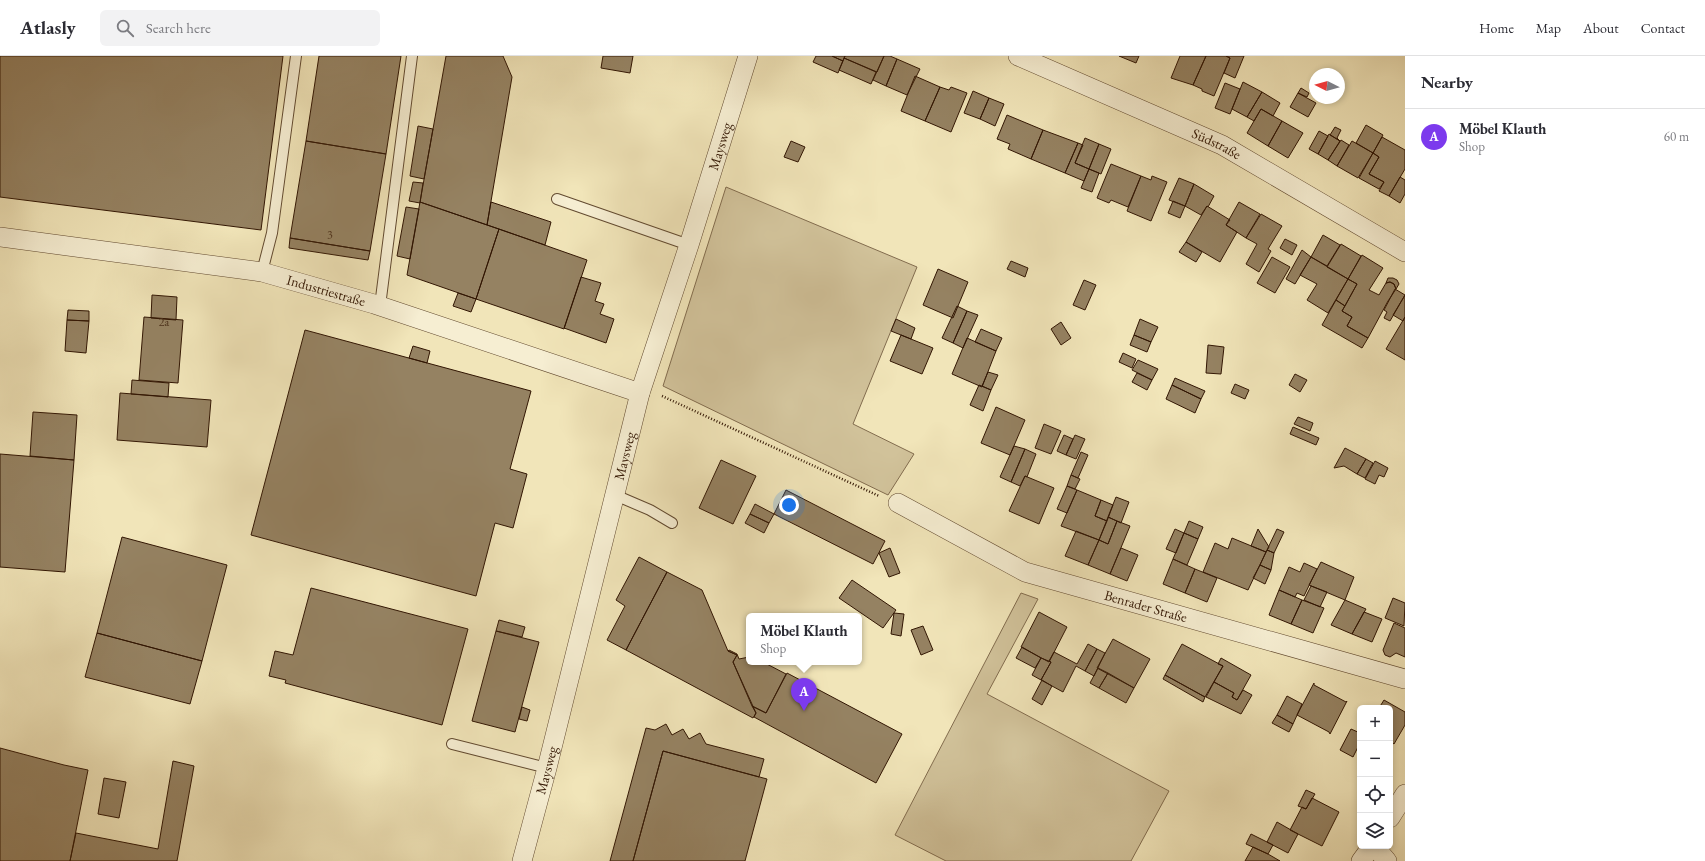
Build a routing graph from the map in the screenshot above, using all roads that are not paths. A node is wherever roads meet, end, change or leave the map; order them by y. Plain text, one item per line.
1 (296, 56) edge
2 (412, 56) edge
3 (748, 56) edge
4 (1018, 56) edge
5 (557, 199) dead end
6 (0, 237) edge
7 (689, 244) junction
8 (1405, 252) edge
9 (262, 272) junction
10 (380, 306) junction
11 (640, 393) junction
12 (615, 495) junction
13 (898, 503) road end
14 (672, 523) dead end
15 (1405, 679) edge
16 (452, 744) dead end
17 (547, 768) junction
18 (1405, 794) edge
19 (1393, 813) edge
20 (1371, 849) edge
21 (1376, 849) edge
22 (522, 861) edge
23 (1361, 861) edge
24 (1387, 861) edge

1 - 9 lane
2 - 10 lane
3 - 7 street, Maysweg
4 - 8 street, Südstraße
5 - 7 lane
6 - 9 street, Industriestraße
7 - 11 street, Maysweg
9 - 10 street, Industriestraße
10 - 11 street, Industriestraße
11 - 12 street, Maysweg
12 - 14 lane
12 - 17 street, Maysweg
13 - 15 street, Benrader Straße
16 - 17 lane
17 - 22 street, Maysweg
18 - 19 street
20 - 23 street
21 - 24 street

